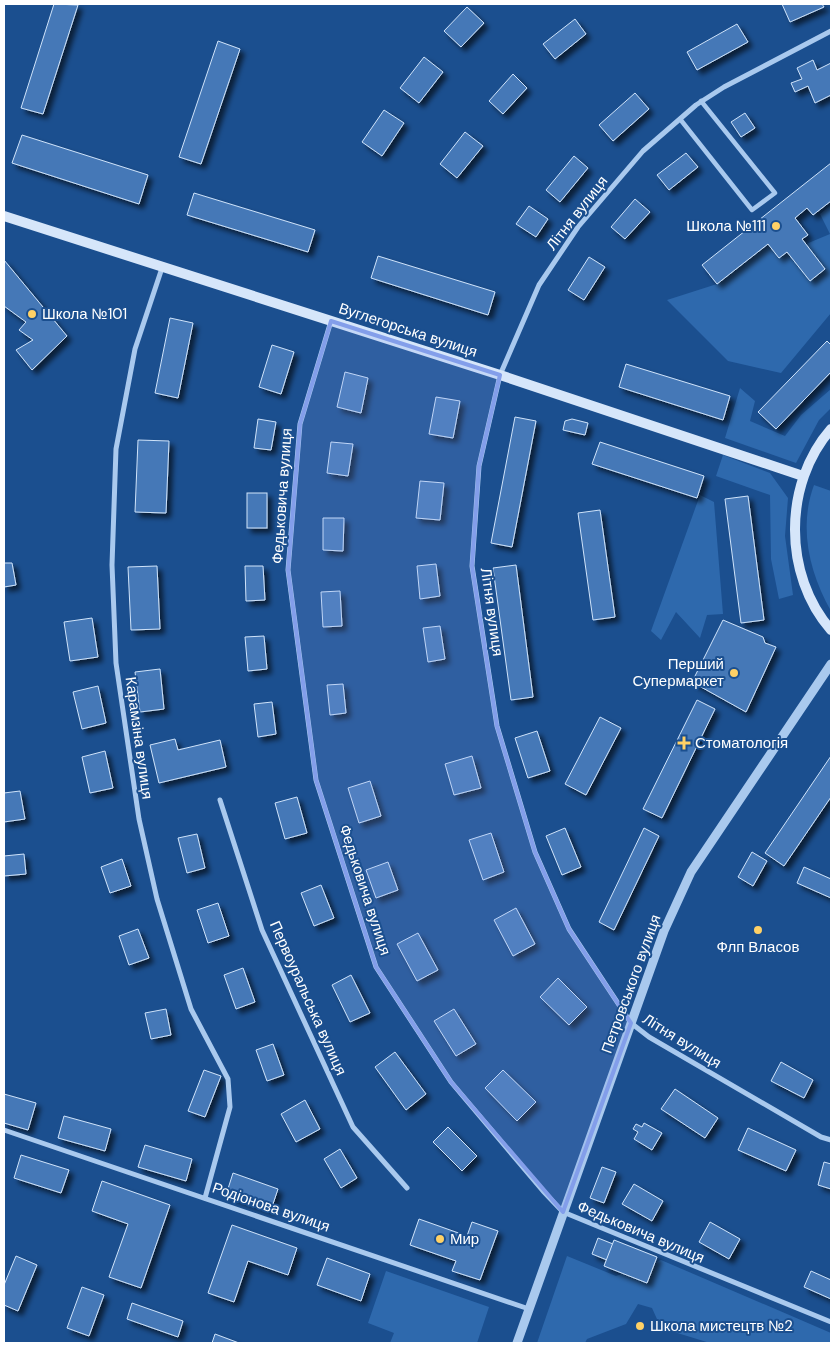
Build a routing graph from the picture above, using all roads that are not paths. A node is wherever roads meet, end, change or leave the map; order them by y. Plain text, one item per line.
1 (831, 31) edge
2 (702, 101) junction
3 (680, 119) junction
4 (4, 216) edge
5 (162, 268) junction
6 (331, 321) junction
7 (500, 375) junction
8 (831, 429) edge
9 (803, 476) junction
10 (831, 630) edge
11 (831, 664) edge
12 (220, 800) dead end
13 (631, 1023) junction
14 (4, 1130) edge
15 (831, 1140) edge
16 (407, 1188) dead end
17 (205, 1198) junction
18 (563, 1212) junction
19 (529, 1310) junction
20 (831, 1322) edge
21 (517, 1343) edge

1 - 2 street, Літня вулиця
2 - 3 street, Літня вулиця
2 - 3 street
3 - 7 street, Літня вулиця
4 - 5 main road, Вуглегорська вулиця
5 - 6 main road, Вуглегорська вулиця
5 - 17 street, Карамзіна вулиця
6 - 7 main road, Вуглегорська вулиця
6 - 18 street, Федьковича вулиця
7 - 9 main road, Вуглегорська вулиця
7 - 13 street, Літня вулиця
8 - 9 main road
9 - 10 main road
11 - 13 street, Петровського вулиця
12 - 16 street, Первоуральська вулиця
13 - 15 street, Літня вулиця
13 - 18 street, Петровського вулиця
14 - 17 street, Родіонова вулиця
17 - 19 street, Родіонова вулиця
18 - 19 street, Петровського вулиця
18 - 20 street, Федьковича вулиця
19 - 21 street, Петровського вулиця

